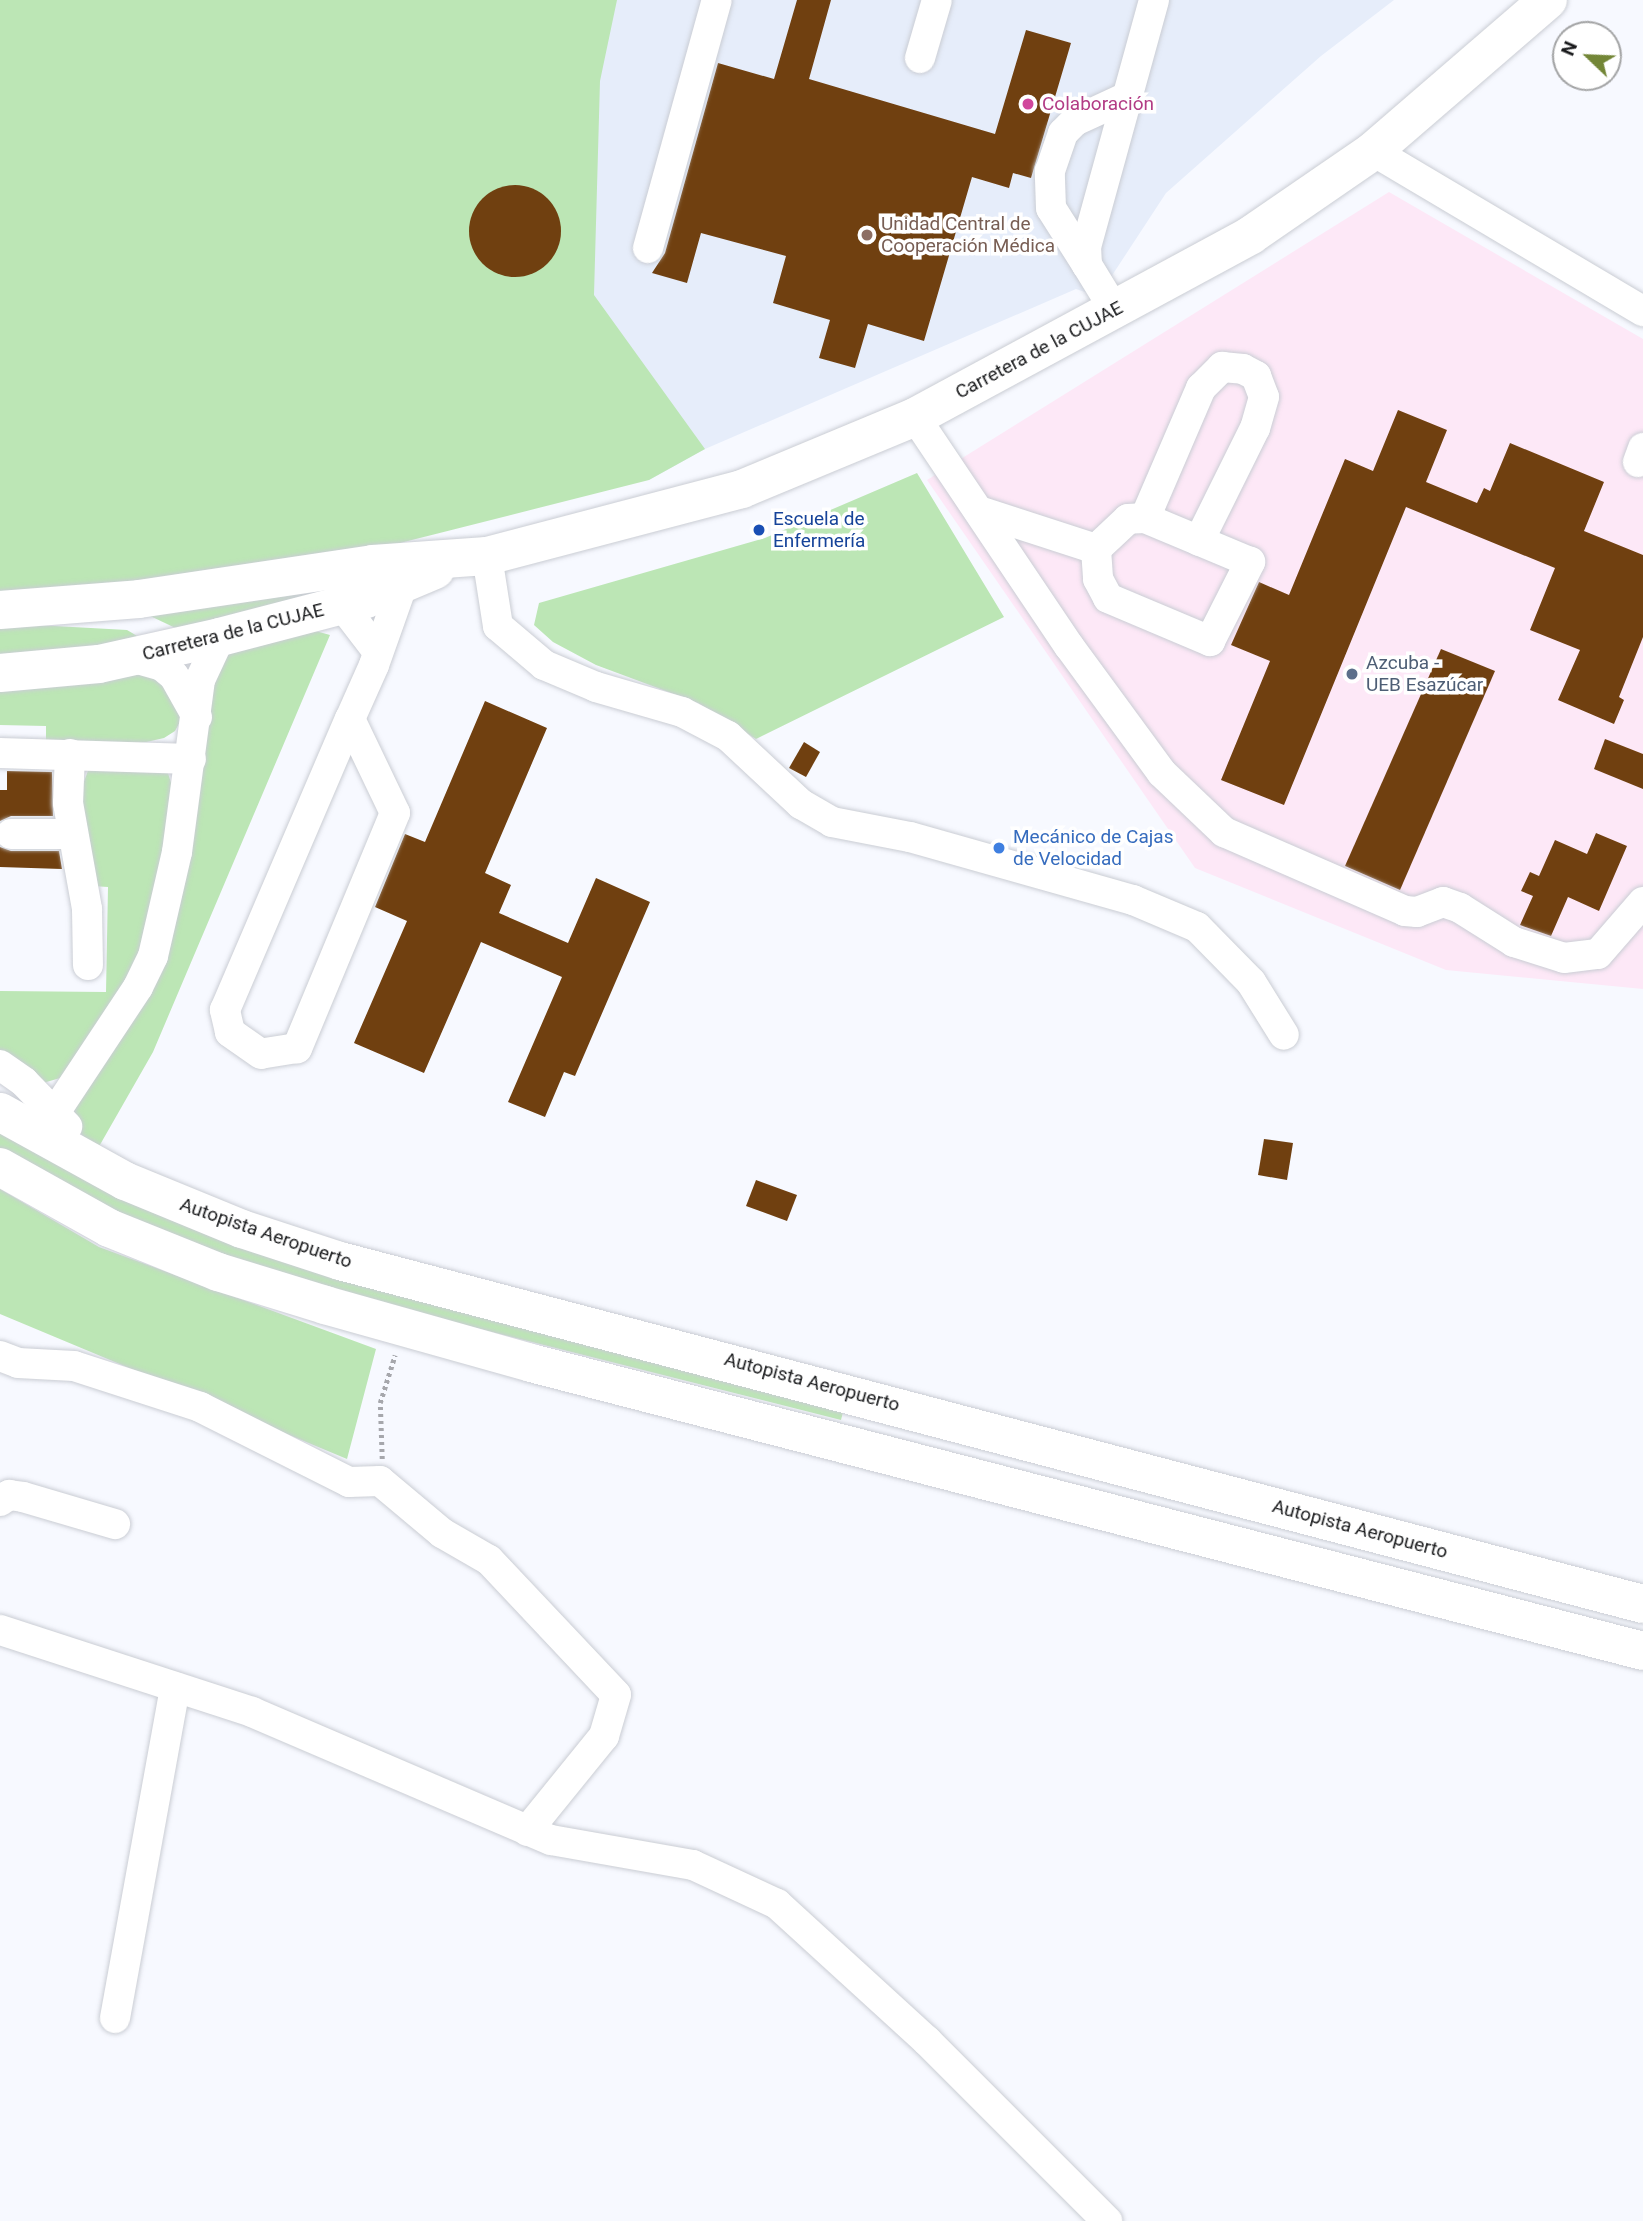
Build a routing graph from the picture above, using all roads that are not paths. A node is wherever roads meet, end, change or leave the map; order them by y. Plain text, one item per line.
1 (717, 0) edge
2 (937, 0) edge
3 (1154, 0) edge
4 (1548, 0) edge
5 (920, 58) dead end
6 (1127, 97) junction
7 (1373, 151) junction
8 (648, 248) dead end
9 (1087, 265) junction
10 (1114, 309) junction
11 (1643, 311) edge
12 (915, 417) junction
13 (979, 511) junction
14 (1145, 518) junction
15 (1199, 541) junction
16 (1096, 549) junction
17 (473, 558) junction
18 (403, 583) junction
19 (342, 605) junction
20 (49, 608) junction
21 (0, 610) edge
22 (220, 637) junction
23 (170, 647) junction
24 (378, 652) junction
25 (131, 657) junction
26 (0, 673) edge
27 (197, 717) junction
28 (351, 719) junction
29 (0, 753) edge
30 (70, 754) junction
31 (191, 759) junction
32 (11, 834) dead end
33 (72, 834) junction
34 (1643, 902) edge
35 (88, 965) dead end
36 (1284, 1035) dead end
37 (0, 1065) edge
38 (0, 1112) edge
39 (54, 1114) junction
40 (0, 1167) edge
41 (189, 1207) junction
42 (0, 1356) edge
43 (0, 1501) edge
44 (115, 1524) dead end
45 (1643, 1604) edge
46 (0, 1630) edge
47 (1643, 1651) edge
48 (175, 1687) junction
49 (527, 1831) junction
50 (115, 2018) dead end
51 (1107, 2221) edge

1 - 8 street
2 - 5 street
3 - 6 street
4 - 7 highway, Carretera de la CUJAE
6 - 9 street
6 - 9 street
7 - 10 highway, Carretera de la CUJAE
7 - 11 street
9 - 10 street
10 - 12 highway, Carretera de la CUJAE
12 - 13 street
12 - 17 highway, Carretera de la CUJAE
13 - 16 street
13 - 34 street
14 - 15 street
14 - 15 street
14 - 16 street
15 - 16 street
17 - 18 highway, Carretera de la CUJAE
17 - 20 highway, Carretera de la CUJAE
17 - 36 street
18 - 19 highway, Carretera de la CUJAE
18 - 24 street
19 - 22 highway, Carretera de la CUJAE
19 - 24 street
20 - 21 highway, Carretera de la CUJAE
20 - 23 highway
22 - 23 highway, Carretera de la CUJAE
22 - 27 street
23 - 25 highway, Carretera de la CUJAE
23 - 27 street
24 - 28 street
25 - 26 highway, Carretera de la CUJAE
25 - 27 street
27 - 31 street
28 - 28 street
29 - 30 street
30 - 31 street
30 - 33 street
31 - 39 street
32 - 33 street
33 - 35 street
37 - 39 street
38 - 41 highway, Autopista Aeropuerto
39 - 41 street
40 - 47 highway
41 - 45 highway, Autopista Aeropuerto
42 - 49 street
43 - 44 street
46 - 48 street
48 - 49 street
48 - 50 street
49 - 51 street

